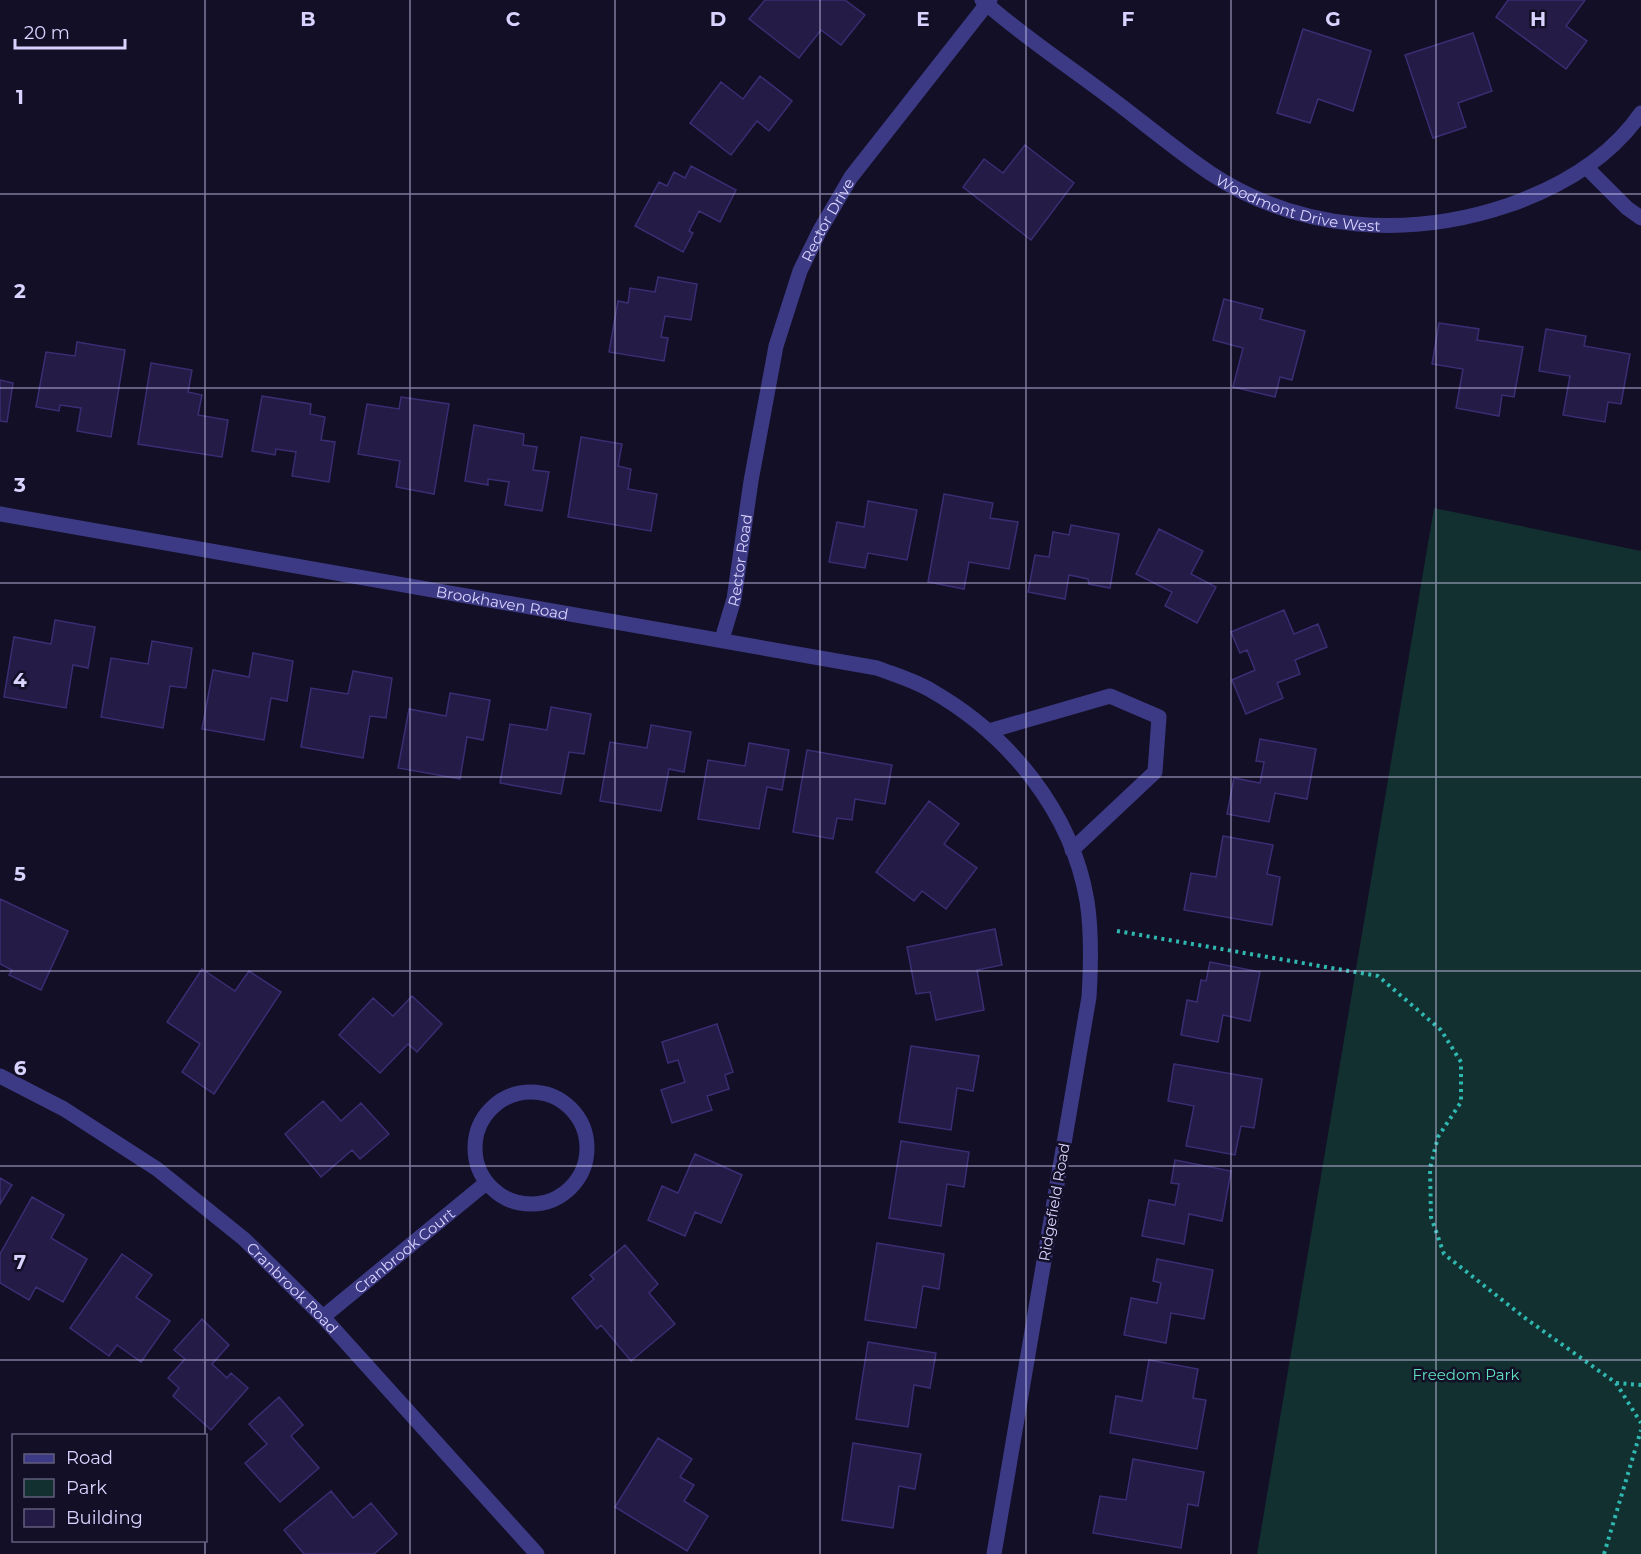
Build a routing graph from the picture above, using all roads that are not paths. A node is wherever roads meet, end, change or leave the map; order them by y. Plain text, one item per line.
1 (986, 1) edge
2 (1641, 113) edge
3 (1586, 167) junction
4 (1641, 218) edge
5 (751, 482) joint
6 (0, 514) edge
7 (722, 639) junction
8 (989, 731) junction
9 (1032, 778) joint
10 (1072, 850) junction
11 (0, 1076) edge
12 (486, 1183) junction
13 (323, 1317) junction
14 (537, 1554) edge
15 (994, 1554) edge

1 - 3 street, Woodmont Drive West
1 - 5 street, Rector Drive
2 - 3 street, Woodmont Drive West
3 - 4 street
5 - 7 street, Rector Road
6 - 7 street, Brookhaven Road
7 - 8 street, Brookhaven Road
8 - 9 street, Brookhaven Road
8 - 10 street
9 - 10 street, Ridgefield Road
10 - 15 street, Ridgefield Road
11 - 13 street, Cranbrook Road
12 - 12 street
12 - 13 street, Cranbrook Court
13 - 14 street, Cranbrook Road

